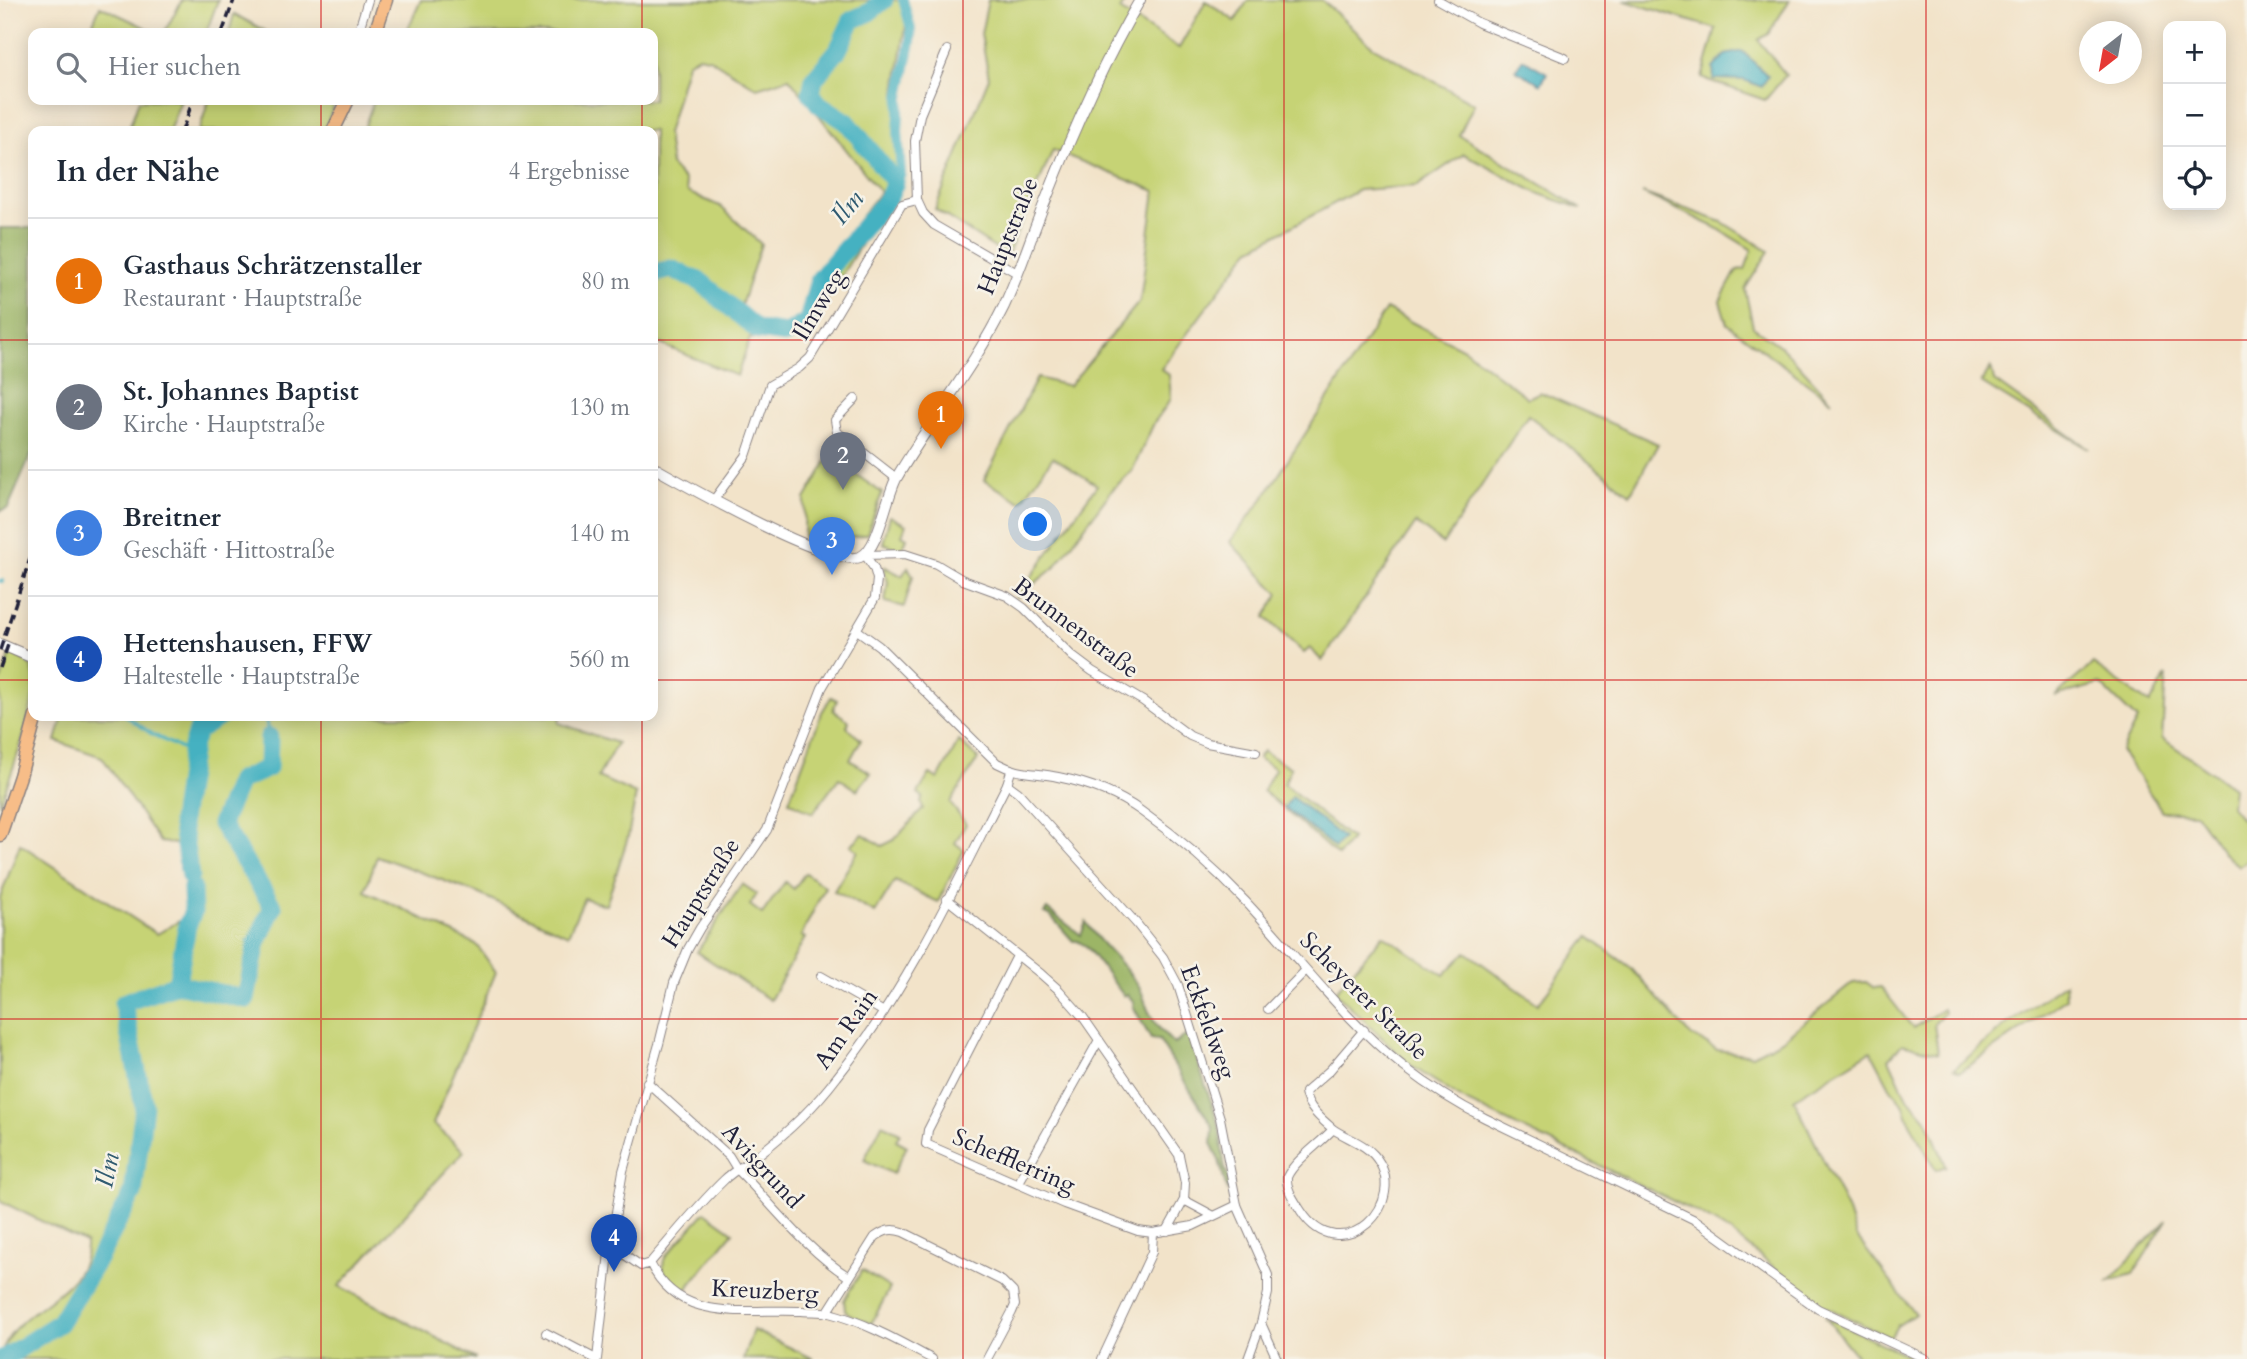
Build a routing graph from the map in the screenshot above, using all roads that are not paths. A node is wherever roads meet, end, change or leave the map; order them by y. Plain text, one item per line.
1 (368, 0) edge
2 (386, 0) edge
3 (1140, 0) edge
4 (1437, 0) edge
5 (360, 28) edge
6 (377, 28) edge
7 (947, 50) dead end
8 (1565, 58) dead end
9 (346, 105) edge
10 (335, 126) edge
11 (917, 200) junction
12 (1017, 273) junction
13 (855, 399) dead end
14 (658, 470) edge
15 (896, 478) junction
16 (713, 501) junction
17 (865, 555) junction
18 (856, 630) junction
19 (0, 644) edge
20 (28, 656) edge
21 (35, 721) edge
22 (1256, 752) dead end
23 (1011, 771) junction
24 (1007, 784) junction
25 (0, 835) edge
26 (947, 899) junction
27 (1017, 956) junction
28 (1306, 970) junction
29 (821, 976) dead end
30 (1268, 1009) dead end
31 (884, 1012) junction
32 (1364, 1030) junction
33 (1099, 1040) junction
34 (647, 1082) junction
35 (1333, 1129) junction
36 (737, 1169) junction
37 (1018, 1184) junction
38 (1184, 1200) junction
39 (1237, 1205) junction
40 (1212, 1215) junction
41 (1167, 1231) junction
42 (1153, 1233) junction
43 (609, 1253) junction
44 (650, 1263) junction
45 (849, 1277) junction
46 (827, 1313) junction
47 (1262, 1323) junction
48 (546, 1332) dead end
49 (596, 1359) edge
50 (932, 1359) edge
51 (987, 1359) edge
52 (1102, 1359) edge
53 (1248, 1359) edge
54 (1278, 1359) edge
55 (1926, 1359) edge

1 - 5 street
2 - 6 main road
3 - 12 street, Hauptstraße
4 - 8 street
7 - 11 street
9 - 10 main road
11 - 12 street
11 - 16 street, Ilmweg
12 - 15 street, Hauptstraße
13 - 15 street
14 - 16 street
15 - 17 street, Hauptstraße
16 - 17 street
17 - 18 street, Hauptstraße
17 - 22 street, Brunnenstraße
18 - 23 street
18 - 34 street, Hauptstraße
19 - 20 street
21 - 25 main road
23 - 24 street, Am Rain
23 - 28 street, Scheyerer Straße
24 - 26 street, Am Rain
24 - 39 street, Eckfeldweg
26 - 27 street
26 - 31 street, Am Rain
27 - 33 street
27 - 37 street, Schefflerring
28 - 30 street
28 - 32 street, Scheyerer Straße
29 - 31 street
31 - 36 street, Am Rain
32 - 35 street
32 - 55 street, Scheyerer Straße
33 - 37 street
33 - 38 street
34 - 36 street, Avisgrund
34 - 43 street, Hauptstraße
35 - 35 street
36 - 44 street, Am Rain
36 - 45 street, Avisgrund
37 - 42 street, Schefflerring
38 - 40 street
38 - 41 street
39 - 40 street, Schefflerring
39 - 47 street, Eckfeldweg
40 - 41 street, Schefflerring
41 - 42 street, Schefflerring
42 - 52 street
43 - 44 street
43 - 49 street, Hauptstraße
44 - 46 street, Kreuzberg
45 - 46 street
45 - 51 street
46 - 50 street, Kreuzberg
47 - 53 street, Eckfeldweg
47 - 54 street
48 - 49 street

